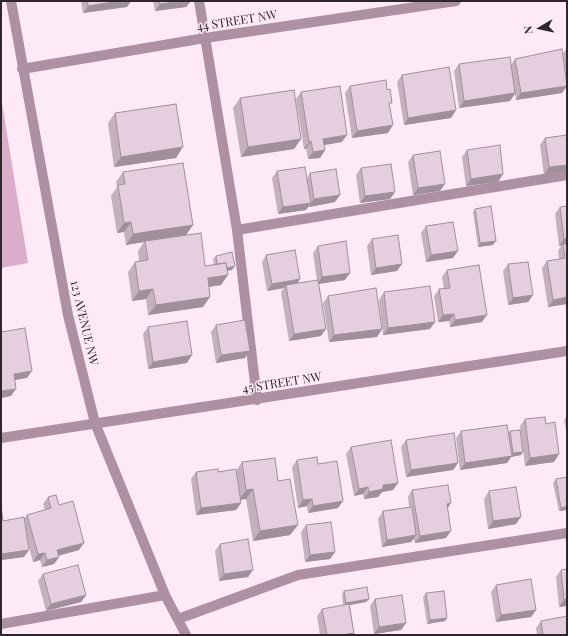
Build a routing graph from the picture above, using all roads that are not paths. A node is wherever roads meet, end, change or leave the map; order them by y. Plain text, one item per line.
1 (11, 1) edge
2 (199, 1) edge
3 (456, 1) edge
4 (205, 38) junction
5 (22, 69) junction
6 (567, 175) edge
7 (237, 230) junction
8 (567, 351) edge
9 (257, 400) junction
10 (95, 423) junction
11 (1, 438) edge
12 (567, 533) edge
13 (165, 595) junction
14 (178, 619) junction
15 (1, 624) edge
16 (186, 635) edge

1 - 5 street, 123 AVENUE NW
2 - 4 street
3 - 4 street, 44 STREET NW
4 - 5 street, 44 STREET NW
4 - 7 street
5 - 10 street, 123 AVENUE NW
6 - 7 street
7 - 9 street
8 - 9 street, 45 STREET NW
9 - 10 street, 45 STREET NW
10 - 11 street, 45 STREET NW
10 - 13 street, 123 AVENUE NW
12 - 14 street
13 - 14 street, 123 AVENUE NW
13 - 15 street
14 - 16 street, 123 AVENUE NW

